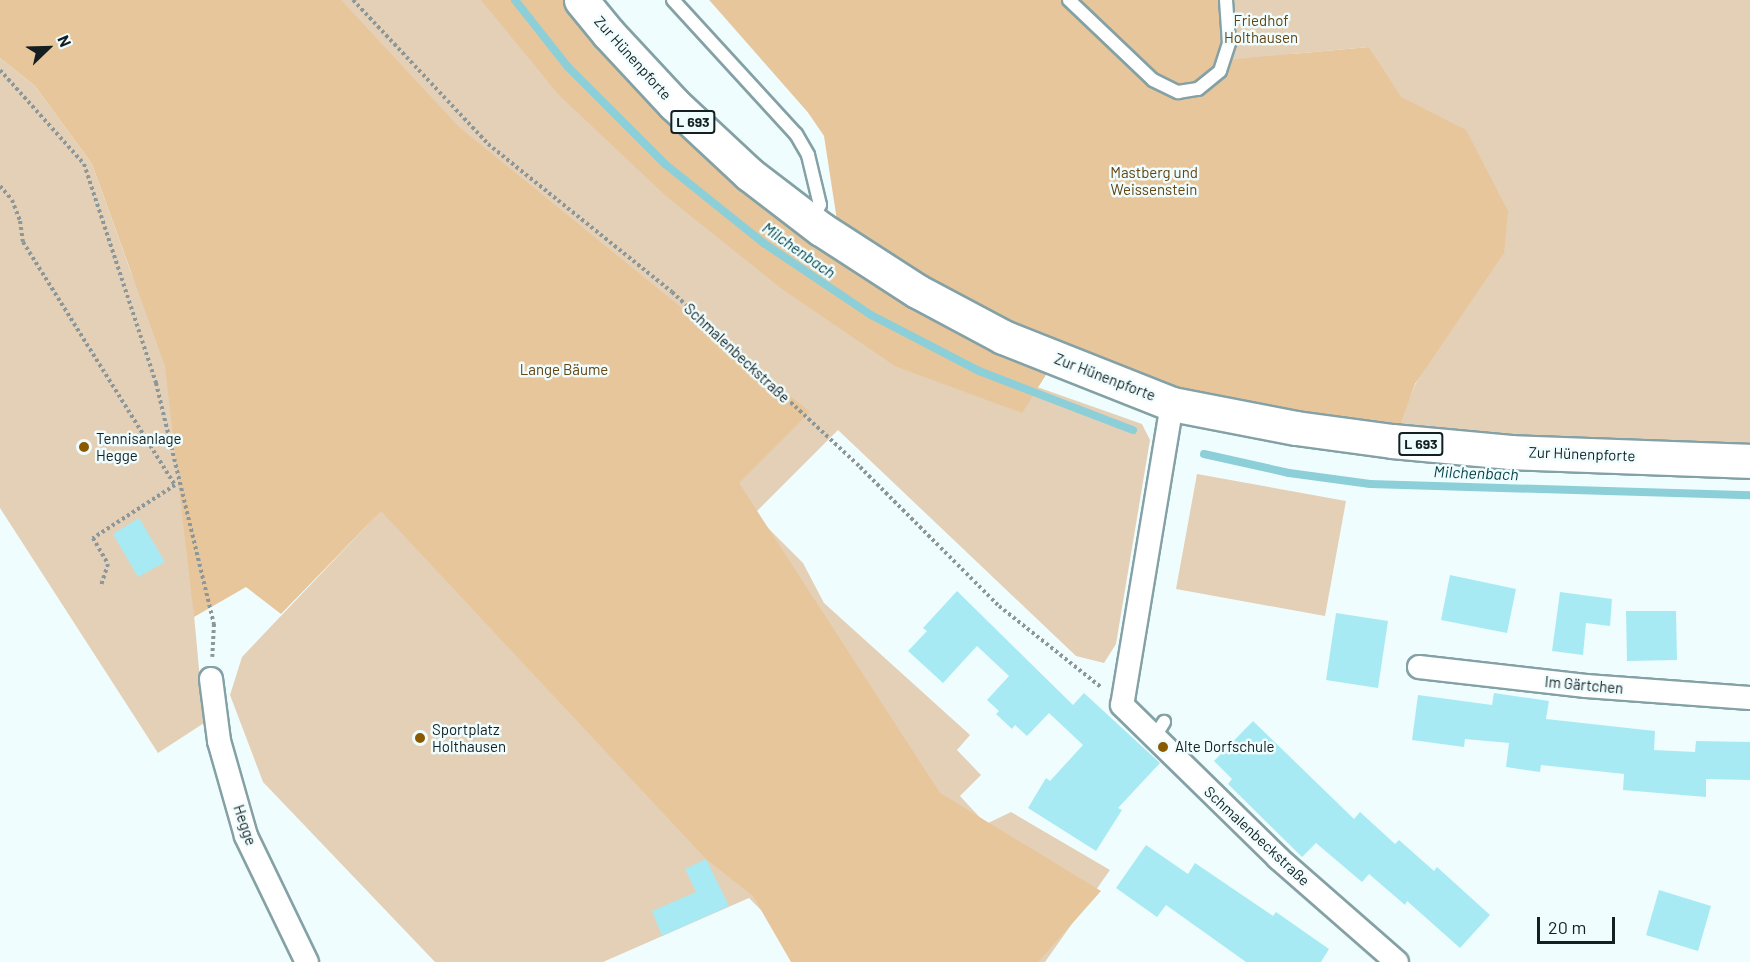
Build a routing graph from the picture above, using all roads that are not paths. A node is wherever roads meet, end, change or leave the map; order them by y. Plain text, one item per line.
1 (581, 0) edge
2 (673, 0) edge
3 (1070, 0) edge
4 (1226, 0) edge
5 (815, 213) junction
6 (1172, 404) junction
7 (1750, 461) edge
8 (1419, 667) dead end
9 (211, 679) road end
10 (1750, 698) edge
11 (307, 962) edge
12 (1397, 962) edge

1 - 5 main road, Zur Hünenpforte / L 693
2 - 5 lane
3 - 4 lane
5 - 6 main road, Zur Hünenpforte / L 693
6 - 7 main road, Zur Hünenpforte / L 693
6 - 12 street, Schmalenbeckstraße
8 - 10 street, Im Gärtchen
9 - 11 street, Hegge

